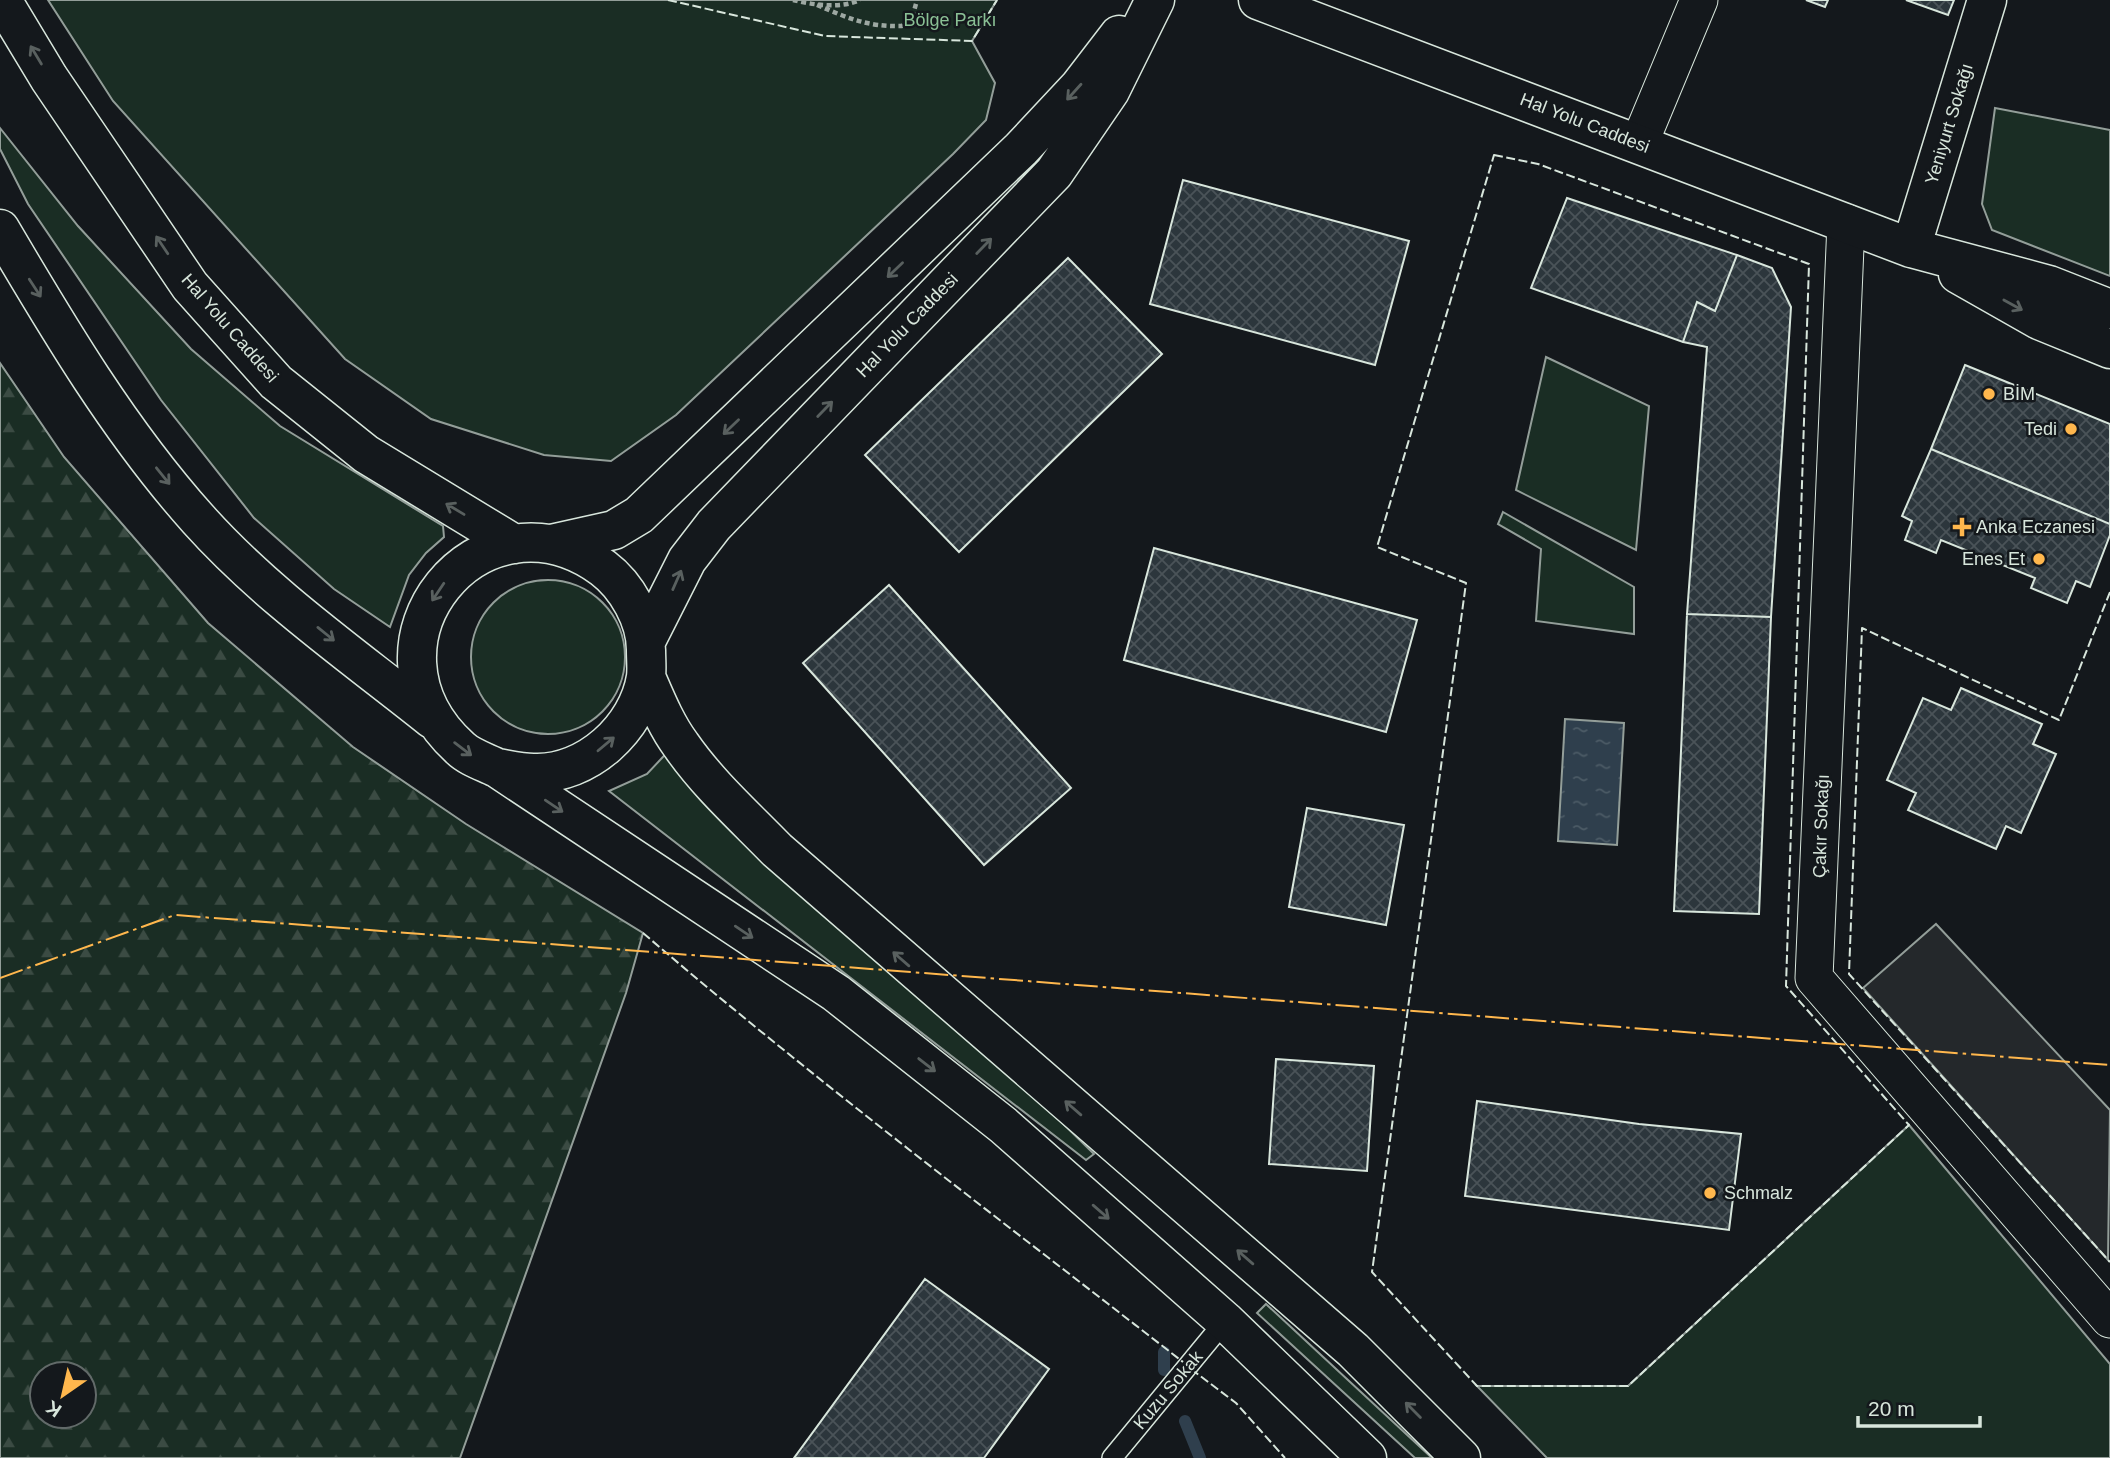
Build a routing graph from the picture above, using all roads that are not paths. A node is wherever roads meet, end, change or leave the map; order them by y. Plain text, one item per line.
1 (2, 0) edge
2 (1146, 0) edge
3 (1155, 0) edge
4 (1258, 0) edge
5 (1699, 0) edge
6 (1987, 0) edge
7 (1639, 144) junction
8 (1846, 223) junction
9 (0, 229) edge
10 (1911, 248) junction
11 (2110, 309) edge
12 (2110, 349) edge
13 (514, 544) junction
14 (551, 544) junction
15 (646, 659) junction
16 (435, 721) junction
17 (497, 768) junction
18 (2110, 1319) edge
19 (1225, 1321) junction
20 (1112, 1458) edge
21 (1367, 1458) edge
22 (1461, 1458) edge

13 -> 1 main road, Hal Yolu Caddesi
2 -> 14 main road
15 -> 3 main road, Hal Yolu Caddesi
4 - 7 main road, Hal Yolu Caddesi
5 - 7 street
6 - 10 main road, Yeniyurt Sokağı
7 - 8 main road, Hal Yolu Caddesi
8 - 10 main road, Hal Yolu Caddesi
8 - 18 street, Çakır Sokağı
9 -> 16 main road
10 - 11 main road, Hal Yolu Caddesi
10 -> 12 main road, Hal Yolu Caddesi
13 - 14 main road
13 -> 16 main road
14 - 15 main road
17 -> 15 main road
22 -> 15 main road
16 -> 17 main road
17 -> 19 main road
19 - 20 lane, Kuzu Sokak
19 - 21 main road

